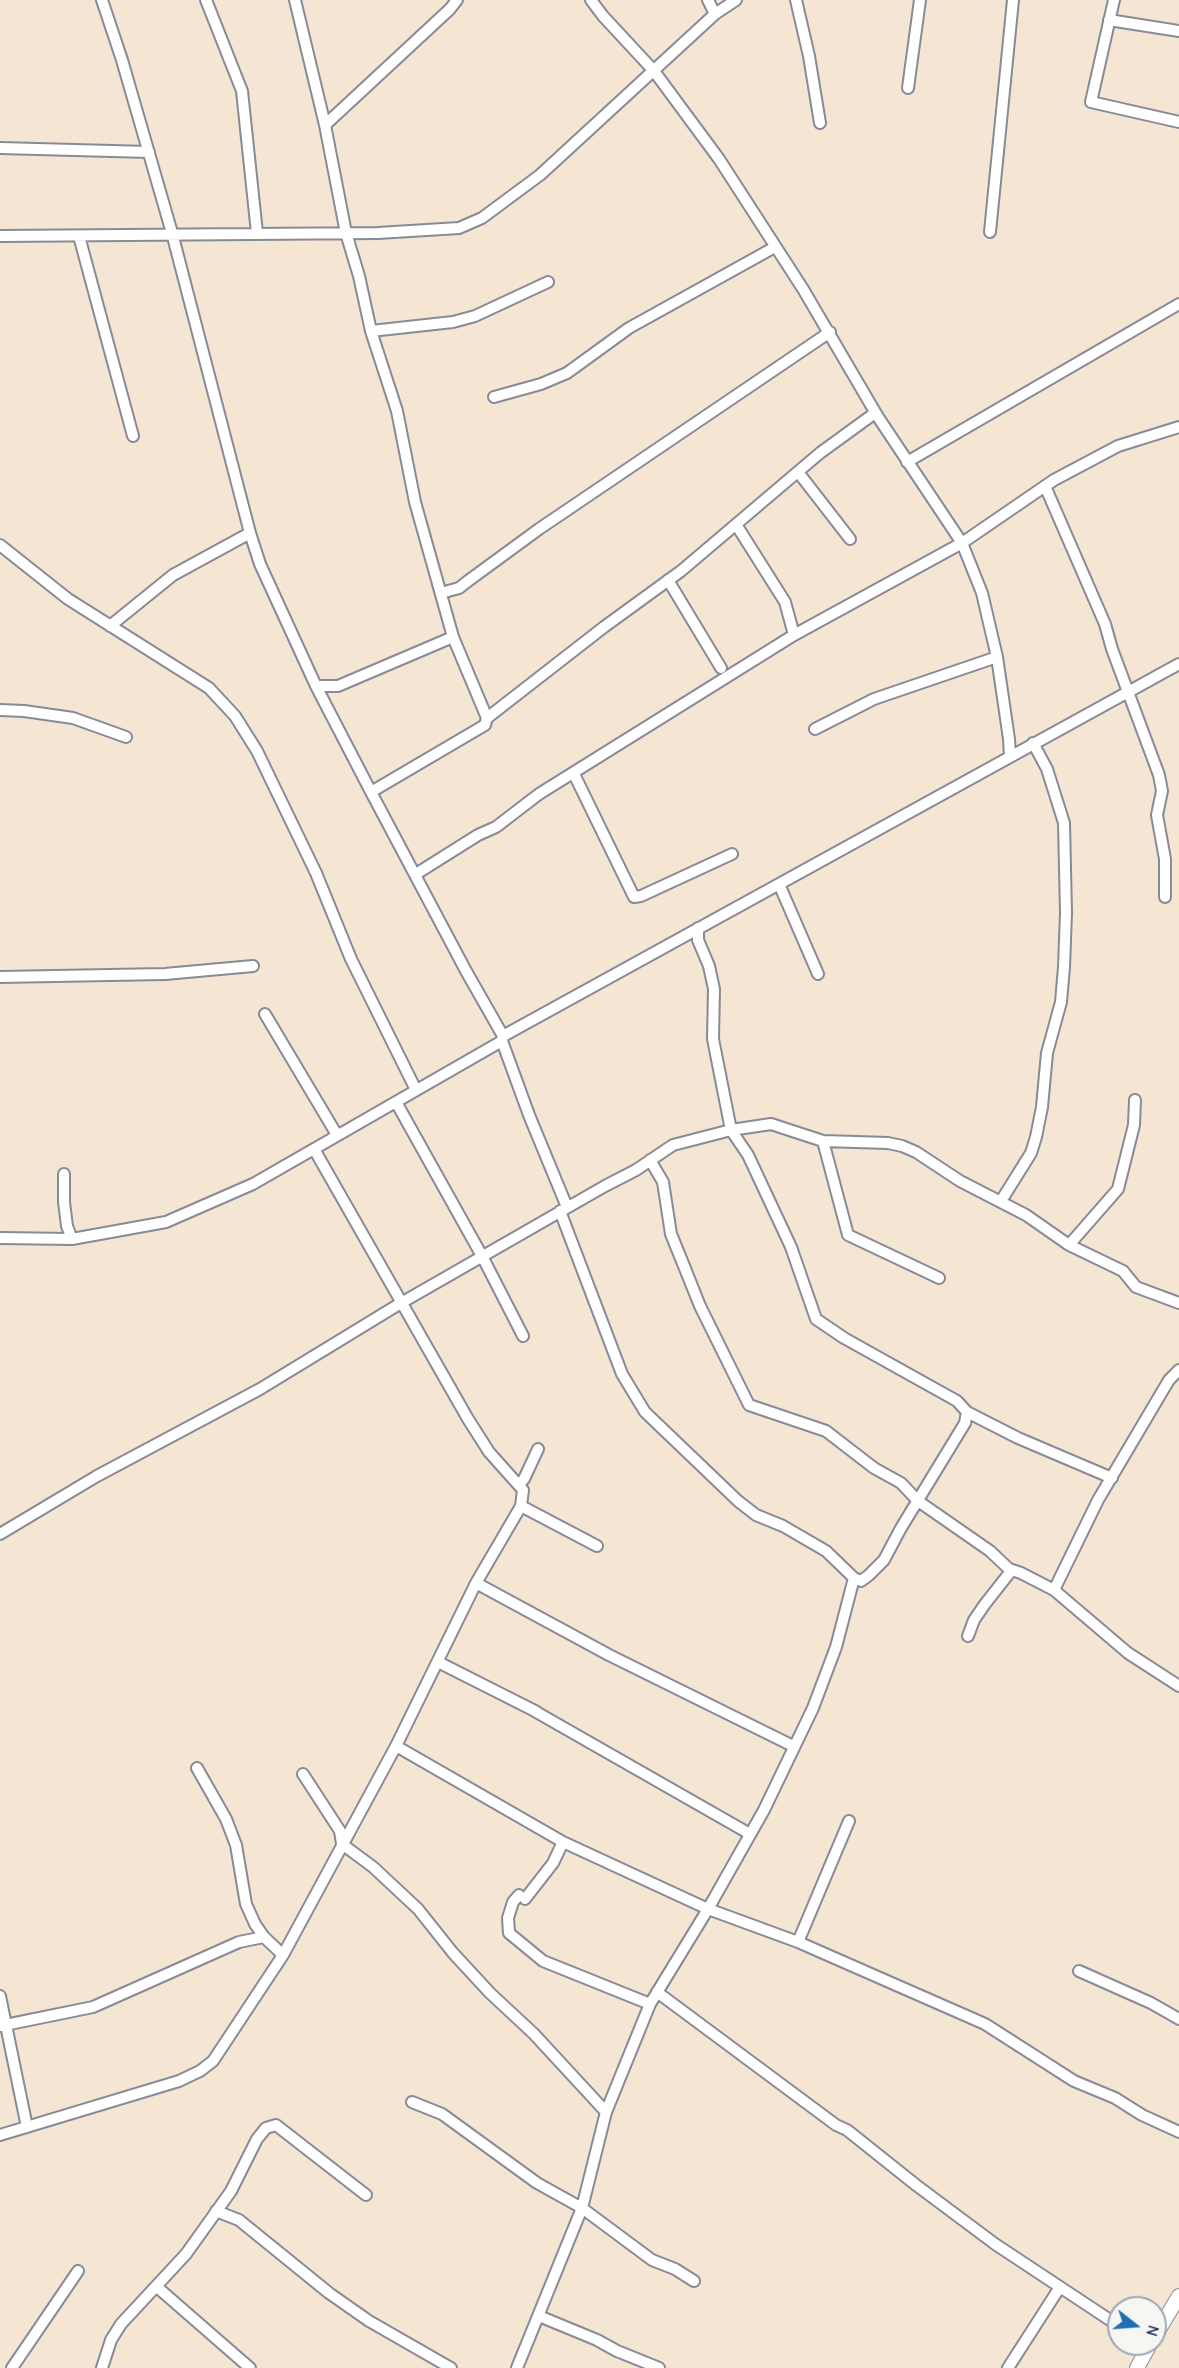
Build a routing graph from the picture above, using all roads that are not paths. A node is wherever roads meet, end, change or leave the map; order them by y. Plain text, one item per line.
1 (102, 0) edge
2 (206, 0) edge
3 (295, 0) edge
4 (457, 0) edge
5 (591, 0) edge
6 (708, 0) edge
7 (736, 0) edge
8 (796, 0) edge
9 (920, 0) edge
10 (1013, 0) edge
11 (1114, 0) edge
12 (715, 14) junction
13 (1109, 20) junction
14 (1179, 31) edge
15 (654, 71) junction
16 (908, 88) dead end
17 (1179, 122) edge
18 (820, 123) dead end
19 (325, 125) junction
20 (0, 148) edge
21 (149, 152) junction
22 (990, 232) dead end
23 (172, 233) junction
24 (257, 233) junction
25 (346, 233) junction
26 (0, 236) edge
27 (80, 236) junction
28 (775, 247) junction
29 (548, 282) dead end
30 (1179, 304) edge
31 (371, 331) junction
32 (830, 332) junction
33 (494, 397) dead end
34 (875, 413) junction
35 (1179, 427) edge
36 (133, 436) dead end
37 (907, 462) junction
38 (798, 472) junction
39 (1046, 486) junction
40 (737, 526) junction
41 (250, 533) junction
42 (850, 539) dead end
43 (962, 543) junction
44 (0, 545) edge
45 (669, 580) junction
46 (441, 593) junction
47 (110, 626) junction
48 (794, 635) junction
49 (453, 637) junction
50 (997, 657) junction
51 (1179, 664) edge
52 (721, 668) dead end
53 (316, 686) junction
54 (1129, 691) junction
55 (0, 710) edge
56 (487, 718) junction
57 (815, 729) dead end
58 (126, 737) dead end
59 (1033, 743) junction
60 (1010, 756) junction
61 (574, 774) junction
62 (371, 792) junction
63 (732, 854) dead end
64 (416, 874) junction
65 (779, 884) junction
66 (1165, 897) dead end
67 (698, 928) junction
68 (252, 966) dead end
69 (818, 974) dead end
70 (0, 977) edge
71 (265, 1014) dead end
72 (502, 1039) junction
73 (416, 1090) junction
74 (1135, 1100) dead end
75 (396, 1102) junction
76 (731, 1130) junction
77 (337, 1135) junction
78 (823, 1141) junction
79 (314, 1149) junction
80 (650, 1160) junction
81 (64, 1174) dead end
82 (1001, 1201) junction
83 (564, 1209) junction
84 (0, 1238) edge
85 (72, 1239) junction
86 (1069, 1245) junction
87 (482, 1256) junction
88 (939, 1278) dead end
89 (401, 1303) junction
90 (1179, 1303) edge
91 (523, 1336) dead end
92 (1179, 1370) edge
93 (967, 1412) junction
94 (538, 1449) dead end
95 (1112, 1478) junction
96 (519, 1484) junction
97 (918, 1501) junction
98 (521, 1506) junction
99 (0, 1534) edge
100 (597, 1546) dead end
101 (1011, 1570) junction
102 (854, 1578) junction
103 (476, 1583) junction
104 (1054, 1590) junction
105 (968, 1636) dead end
106 (598, 1655) dead end
107 (438, 1662) junction
108 (1179, 1686) edge
109 (531, 1709) junction
110 (597, 1745) dead end
111 (396, 1746) junction
112 (793, 1746) junction
113 (197, 1768) dead end
114 (303, 1774) dead end
115 (849, 1821) dead end
116 (750, 1834) junction
117 (563, 1842) junction
118 (342, 1844) junction
119 (708, 1909) junction
120 (264, 1937) junction
121 (798, 1942) junction
122 (283, 1955) junction
123 (1079, 1971) dead end
124 (657, 1992) junction
125 (0, 1996) edge
126 (650, 2004) junction
127 (1179, 2019) edge
128 (3, 2026) edge
129 (412, 2102) dead end
130 (606, 2112) junction
131 (27, 2127) junction
132 (1179, 2132) edge
133 (0, 2135) edge
134 (366, 2194) dead end
135 (582, 2208) junction
136 (216, 2211) junction
137 (78, 2271) dead end
138 (694, 2281) dead end
139 (157, 2287) junction
140 (1060, 2287) junction
141 (1179, 2296) edge
142 (1167, 2315) edge
143 (539, 2316) junction
144 (1107, 2318) edge
145 (12, 2368) edge
146 (102, 2368) edge
147 (250, 2368) edge
148 (451, 2368) edge
149 (517, 2368) edge
150 (659, 2368) edge
151 (1008, 2368) edge

1 - 21 street
2 - 24 street
3 - 19 street
4 - 19 street
5 - 15 street
6 - 12 street
7 - 12 street
8 - 18 street
9 - 16 street
10 - 22 street
11 - 13 street
12 - 15 street
13 - 14 street
13 - 17 street
15 - 25 street
15 - 28 street
19 - 25 street
20 - 21 street
21 - 23 street
23 - 24 street
23 - 27 street
23 - 41 street
24 - 25 street
25 - 31 street
26 - 27 street
27 - 36 street
28 - 32 street
28 - 33 street
29 - 31 street
30 - 37 street
31 - 46 street
32 - 34 street
32 - 46 street
34 - 37 street
34 - 38 street
35 - 39 street
37 - 43 street
38 - 40 street
38 - 42 street
39 - 43 street
39 - 54 street
40 - 45 street
40 - 48 street
41 - 47 street
41 - 53 street
43 - 48 street
43 - 50 street
44 - 47 street
45 - 52 street
45 - 56 street
46 - 49 street
47 - 73 street
48 - 61 street
49 - 53 street
49 - 56 street
50 - 57 street
50 - 60 street
51 - 54 street
53 - 62 street
54 - 59 street
54 - 66 street
55 - 58 street
56 - 62 street
59 - 60 street
59 - 82 street
60 - 65 street
61 - 63 street
61 - 64 street
62 - 64 street
64 - 72 street
65 - 67 street
65 - 69 street
67 - 72 street
67 - 76 street
68 - 70 street
71 - 77 street
72 - 73 street
72 - 83 street
73 - 75 street
74 - 86 street
75 - 77 street
75 - 87 street
76 - 78 street
76 - 80 street
76 - 93 street
77 - 79 street
78 - 82 street
78 - 88 street
79 - 85 street
79 - 89 street
80 - 83 street
80 - 97 street
81 - 85 street
82 - 86 street
83 - 87 street
83 - 102 street
84 - 85 street
86 - 90 street
87 - 89 street
87 - 91 street
89 - 96 street
89 - 99 street
92 - 95 street
93 - 95 street
93 - 97 street
94 - 96 street
95 - 104 street
96 - 98 street
97 - 101 street
97 - 102 street
98 - 100 street
98 - 103 street
101 - 104 street
101 - 105 street
102 - 112 street
103 - 106 street
103 - 107 street
103 - 112 street
104 - 108 street
107 - 109 street
107 - 111 street
109 - 110 street
109 - 116 street
111 - 117 street
111 - 118 street
112 - 116 street
113 - 120 street
114 - 118 street
115 - 121 street
116 - 119 street
117 - 119 street
117 - 126 street
118 - 122 street
118 - 130 street
119 - 121 street
119 - 124 street
120 - 122 street
120 - 128 street
121 - 132 street
122 - 131 street
123 - 127 street
124 - 126 street
124 - 140 street
125 - 128 street
126 - 130 street
128 - 131 street
129 - 135 street
130 - 135 street
131 - 133 street
134 - 136 street
135 - 138 street
135 - 143 street
136 - 139 street
136 - 148 street
137 - 145 street
139 - 146 street
139 - 147 street
140 - 144 street
140 - 151 street
141 - 142 street
143 - 149 street
143 - 150 street

